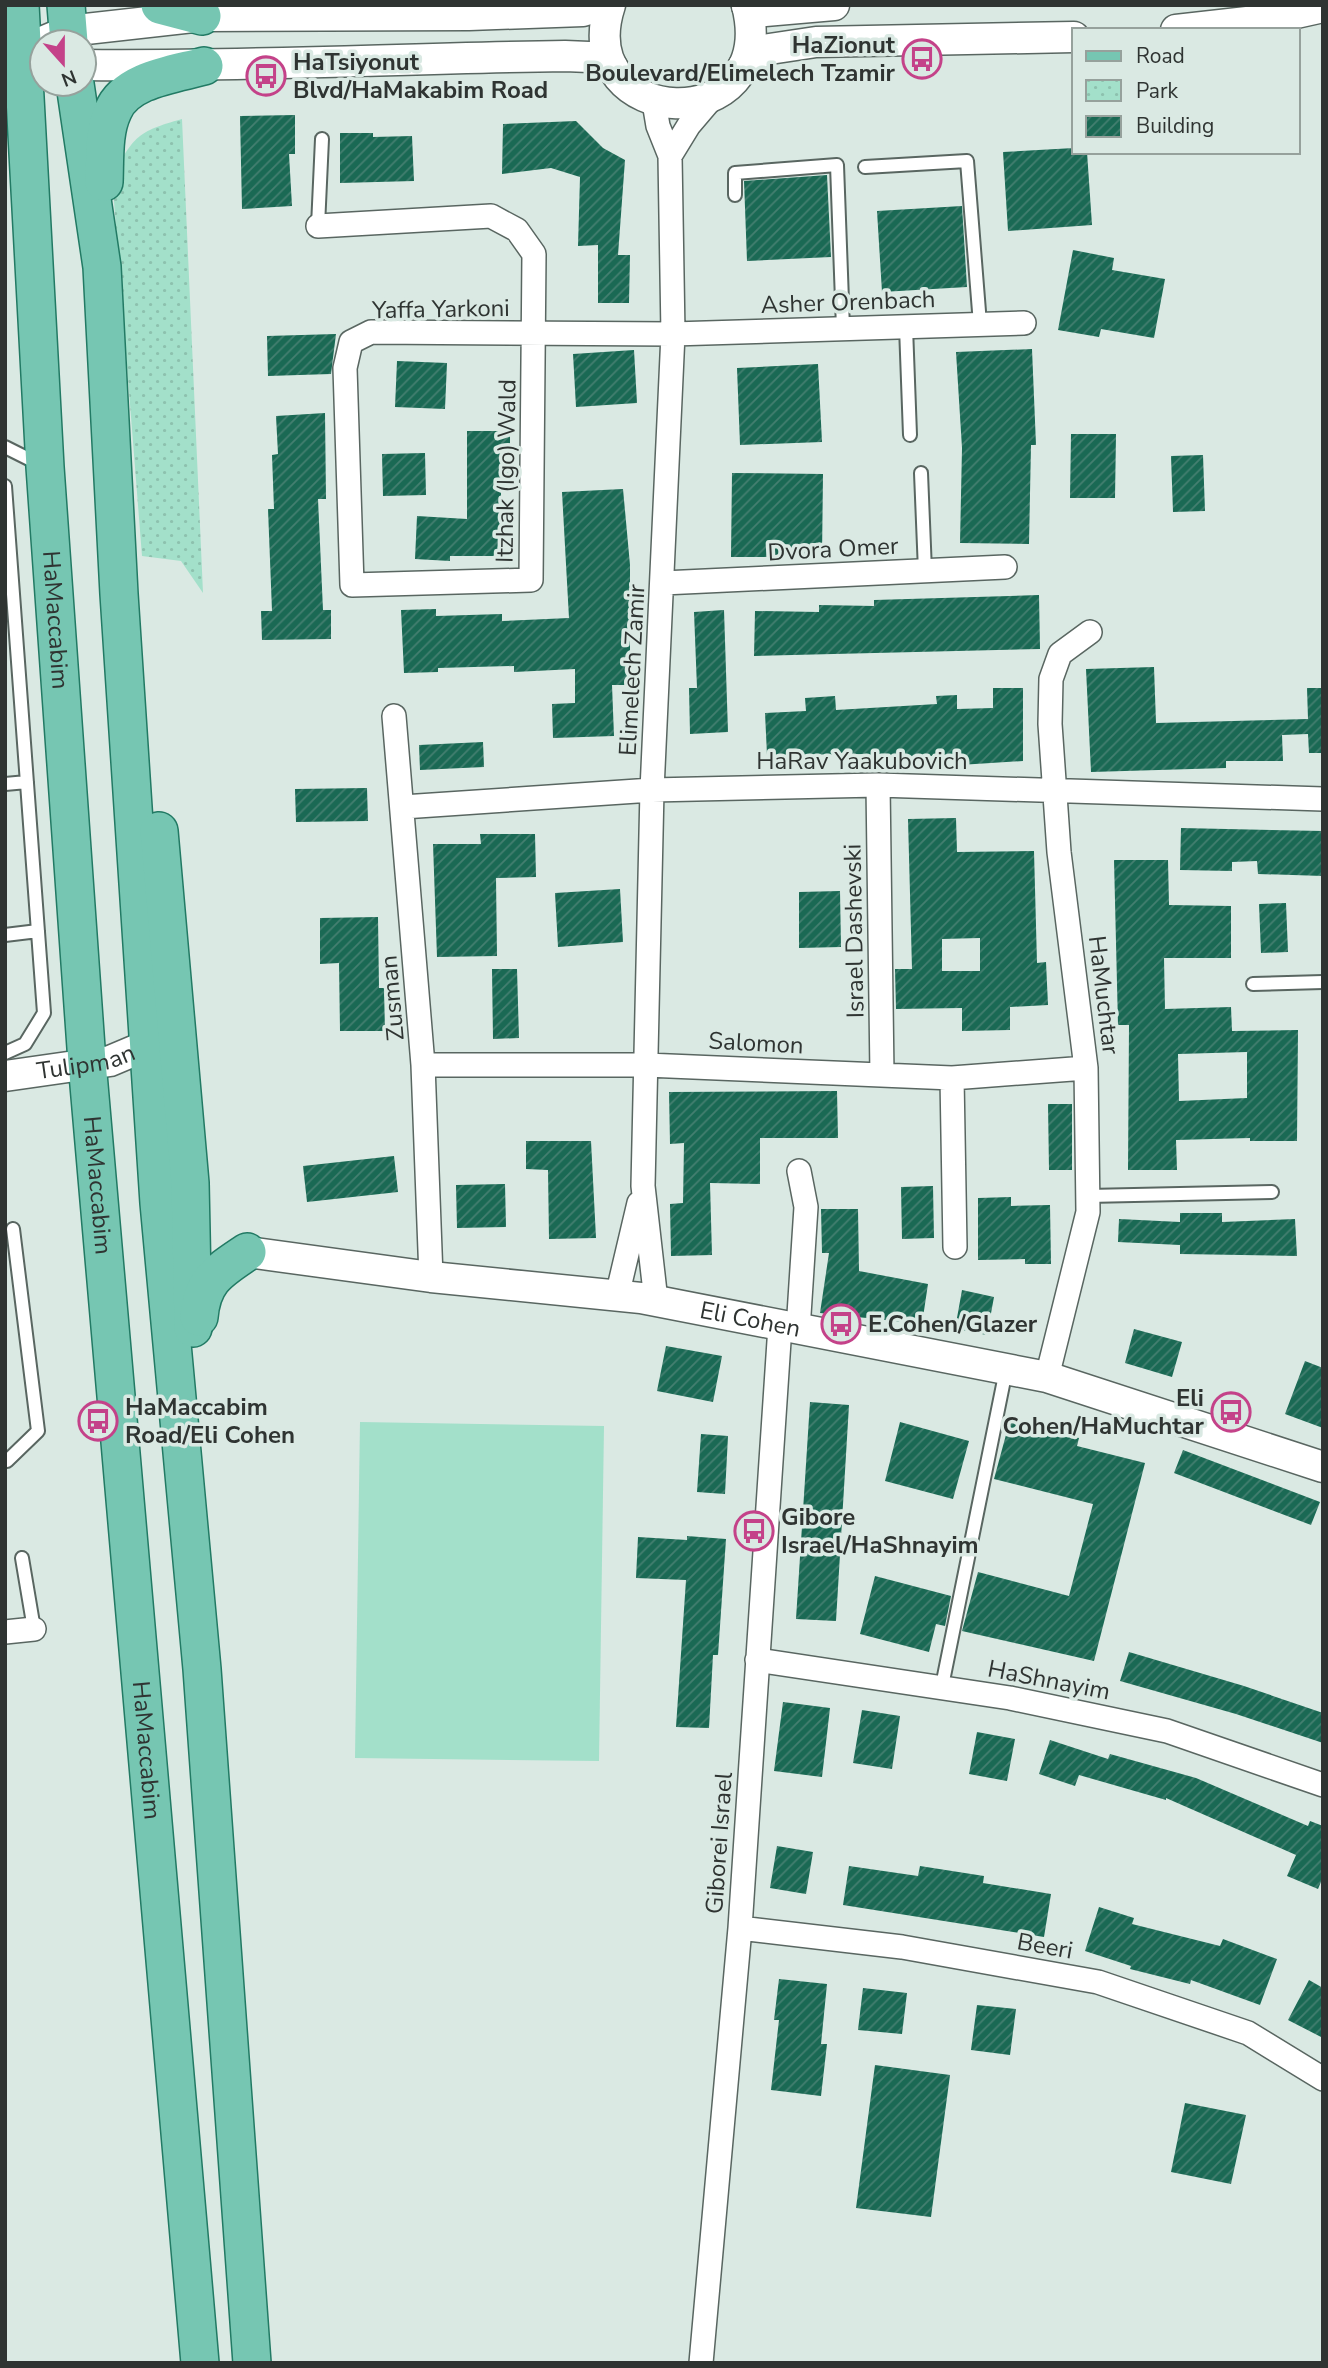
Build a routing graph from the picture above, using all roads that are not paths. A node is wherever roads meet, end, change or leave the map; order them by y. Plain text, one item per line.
1 (20, 5) edge
2 (160, 5) edge
3 (603, 5) edge
4 (610, 5) edge
5 (834, 5) edge
6 (747, 6) edge
7 (1323, 7) edge
8 (202, 16) junction
9 (41, 28) edge
10 (1194, 28) edge
11 (98, 31) edge
12 (1072, 37) edge
13 (98, 65) edge
14 (204, 66) junction
15 (743, 67) junction
16 (614, 68) junction
17 (712, 97) junction
18 (49, 98) edge
19 (77, 98) edge
20 (653, 102) junction
21 (322, 139) dead end
22 (670, 156) junction
23 (865, 167) dead end
24 (735, 195) dead end
25 (318, 226) joint
26 (102, 267) junction
27 (1024, 323) dead end
28 (980, 324) junction
29 (906, 327) junction
30 (843, 328) junction
31 (534, 333) junction
32 (673, 334) junction
33 (109, 404) junction
34 (910, 435) dead end
35 (5, 447) edge
36 (45, 467) junction
37 (921, 472) dead end
38 (5, 486) edge
39 (1005, 567) dead end
40 (925, 571) junction
41 (663, 583) junction
42 (375, 584) joint
43 (1090, 632) dead end
44 (394, 716) dead end
45 (27, 782) junction
46 (5, 785) edge
47 (878, 785) junction
48 (1054, 789) junction
49 (652, 790) junction
50 (1323, 799) edge
51 (403, 807) junction
52 (38, 931) junction
53 (5, 935) edge
54 (1323, 982) edge
55 (1253, 984) dead end
56 (148, 1045) junction
57 (5, 1053) edge
58 (86, 1053) junction
59 (5, 1059) edge
60 (423, 1065) junction
61 (646, 1065) junction
62 (1086, 1068) junction
63 (882, 1075) junction
64 (5, 1076) edge
65 (951, 1078) junction
66 (799, 1171) dead end
67 (190, 1183) junction
68 (643, 1186) junction
69 (1272, 1192) dead end
70 (1088, 1196) junction
71 (13, 1229) dead end
72 (955, 1247) dead end
73 (247, 1252) junction
74 (431, 1277) junction
75 (617, 1296) junction
76 (656, 1301) junction
77 (789, 1328) junction
78 (1006, 1369) junction
79 (1047, 1377) junction
80 (194, 1399) junction
81 (7, 1461) dead end
82 (1323, 1467) edge
83 (22, 1558) dead end
84 (34, 1629) joint
85 (5, 1632) edge
86 (757, 1660) junction
87 (202, 1668) junction
88 (942, 1686) junction
89 (1323, 1785) edge
90 (740, 1928) junction
91 (1323, 2079) edge
92 (200, 2363) edge
93 (252, 2363) edge
94 (702, 2363) edge

1 - 9 main road, HaMaccabim
2 - 8 main road
3 - 8 street
4 - 16 street
5 - 6 street
6 - 15 street
7 - 10 street
8 - 11 street
12 - 15 street
13 - 14 street
14 - 16 street
14 - 26 main road
15 - 17 street
16 - 20 street
17 - 20 street
17 - 22 street
18 - 36 main road, HaMaccabim
19 - 26 main road
20 - 22 street, Elimelech Zamir
21 - 25 lane
22 - 32 street, Elimelech Zamir
23 - 28 lane
24 - 30 lane
25 - 31 street
26 - 33 main road
27 - 28 street, Asher Orenbach
28 - 29 street, Asher Orenbach
29 - 30 street, Asher Orenbach
29 - 34 lane
30 - 32 street, Asher Orenbach
31 - 32 street, Yaffa Yarkoni
31 - 42 street, Itzhak (Igo) Wald
31 - 42 street, Yaffa Yarkoni
32 - 41 street, Elimelech Zamir
33 - 56 main road
33 - 67 main road
35 - 36 lane
36 - 58 main road, HaMaccabim
37 - 40 lane
38 - 45 lane
39 - 40 street, Dvora Omer
40 - 41 street, Dvora Omer
41 - 49 street, Elimelech Zamir
43 - 48 street, HaMuchtar
44 - 51 street, Zusman
45 - 46 lane
45 - 52 lane
47 - 48 street, HaRav Yaakubovich
47 - 49 street, HaRav Yaakubovich
47 - 63 street, Israel Dashevski
48 - 50 street, HaRav Yaakubovich
48 - 62 street, HaMuchtar
49 - 51 street, HaRav Yaakubovich
49 - 61 street, Elimelech Zamir
51 - 60 street, Zusman
52 - 53 lane
52 - 57 lane
54 - 55 lane
56 - 58 street, Tulipman
56 - 87 main road
58 - 59 street, Tulipman
58 - 64 street, Tulipman
58 - 92 main road, HaMaccabim
60 - 61 street, Salomon
60 - 74 street, Zusman
61 - 63 street, Salomon
61 - 68 street, Elimelech Zamir
62 - 65 street, Salomon
62 - 70 street, HaMuchtar
63 - 65 street, Salomon
65 - 72 street
66 - 77 street, Giborei Israel
67 - 73 main road
67 - 80 main road
68 - 75 street, Elimelech Zamir
68 - 76 street, Elimelech Zamir
69 - 70 lane
70 - 79 street, HaMuchtar
71 - 81 lane
73 - 74 street, Eli Cohen
73 - 80 main road
74 - 75 street, Eli Cohen
75 - 76 street, Eli Cohen
76 - 77 street, Eli Cohen
77 - 78 street, Eli Cohen
77 - 86 street, Giborei Israel
78 - 79 street, Eli Cohen
78 - 88 lane
79 - 82 street, Eli Cohen
80 - 87 main road
83 - 84 lane
84 - 85 street
86 - 88 street, HaShnayim
86 - 90 street, Giborei Israel
87 - 93 main road
88 - 89 street, HaShnayim
90 - 91 street, Beeri
90 - 94 street, Giborei Israel

